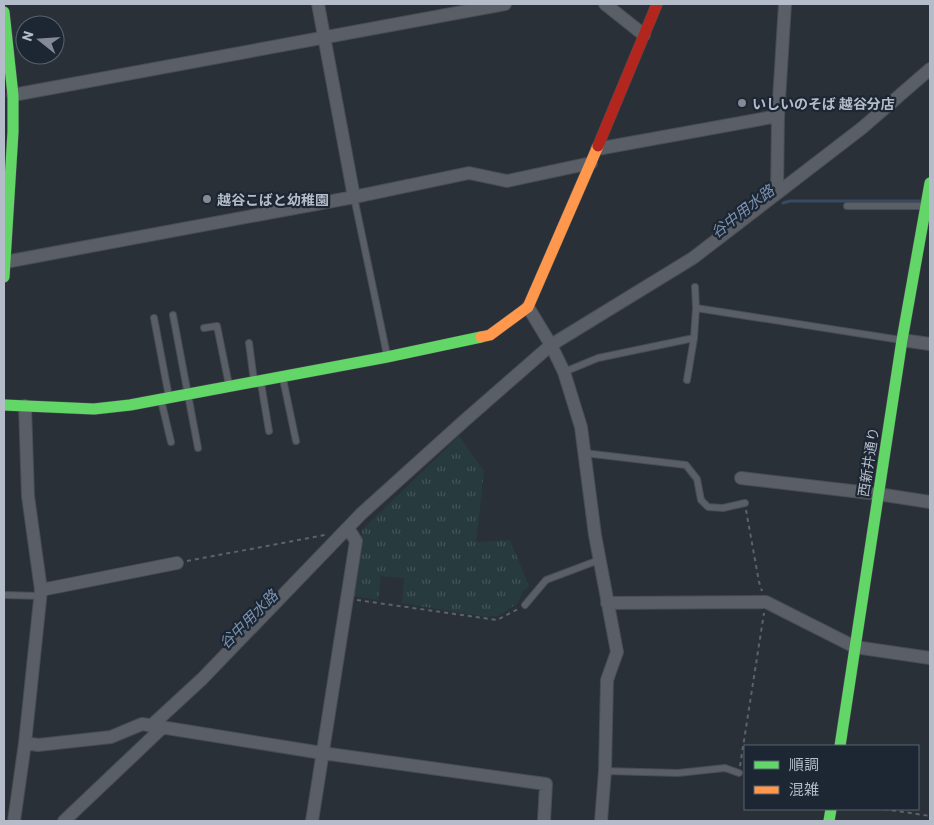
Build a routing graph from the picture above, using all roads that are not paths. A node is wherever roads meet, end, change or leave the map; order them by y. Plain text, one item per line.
1 (318, 4) edge
2 (505, 4) edge
3 (605, 4) edge
4 (657, 4) edge
5 (785, 4) edge
6 (4, 12) edge
7 (644, 35) junction
8 (325, 36) junction
9 (930, 69) edge
10 (8, 96) edge
11 (778, 116) junction
12 (597, 149) junction
13 (591, 163) junction
14 (930, 183) edge
15 (777, 193) junction
16 (354, 197) junction
17 (848, 206) dead end
18 (926, 206) junction
19 (4, 262) edge
20 (4, 277) edge
21 (694, 287) dead end
22 (528, 307) junction
23 (696, 308) junction
24 (173, 315) dead end
25 (154, 318) dead end
26 (204, 328) dead end
27 (694, 338) junction
28 (902, 340) junction
29 (249, 343) dead end
30 (930, 344) edge
31 (551, 345) junction
32 (387, 357) junction
33 (564, 372) junction
34 (283, 377) junction
35 (687, 380) dead end
36 (257, 381) junction
37 (230, 387) junction
38 (187, 395) junction
39 (165, 399) junction
40 (4, 405) edge
41 (25, 406) junction
42 (269, 431) dead end
43 (296, 441) dead end
44 (171, 442) dead end
45 (198, 448) dead end
46 (584, 453) junction
47 (741, 478) dead end
48 (878, 494) junction
49 (930, 502) edge
50 (744, 503) road end
51 (348, 528) junction
52 (599, 560) junction
53 (177, 562) road end
54 (41, 593) junction
55 (4, 595) edge
56 (607, 603) junction
57 (525, 604) road end
58 (855, 647) junction
59 (930, 658) edge
60 (156, 727) junction
61 (25, 743) junction
62 (840, 745) edge
63 (322, 753) junction
64 (605, 771) junction
65 (738, 774) road end
66 (14, 821) edge
67 (64, 821) edge
68 (312, 821) edge
69 (544, 821) edge
70 (600, 821) edge

1 - 8 street
2 - 8 street
3 - 7 street
4 - 7 street
5 - 11 street
6 - 10 street
7 - 12 street
8 - 10 street
8 - 16 street
9 - 15 street
10 - 19 street
11 - 12 street
11 - 15 street
12 - 13 street
13 - 16 street
13 - 22 street
14 - 18 street, 西新井通り
15 - 31 street
16 - 19 street
16 - 32 lane
17 - 18 lane
18 - 28 street, 西新井通り
19 - 20 street
21 - 23 lane
22 - 31 street
22 - 32 street
23 - 27 lane
23 - 28 lane
24 - 38 lane
25 - 39 lane
26 - 37 lane
27 - 33 lane
27 - 35 lane
28 - 30 street
28 - 48 street, 西新井通り
29 - 36 lane
31 - 33 street
31 - 51 street
32 - 34 street
33 - 46 street
34 - 36 street
34 - 43 lane
36 - 37 street
36 - 42 lane
37 - 38 street
38 - 39 street
38 - 45 lane
39 - 41 street
39 - 44 lane
40 - 41 street
41 - 54 street
46 - 50 lane
46 - 52 street
47 - 48 street
48 - 49 street
48 - 58 street, 西新井通り
51 - 60 street
51 - 63 street
52 - 56 street
52 - 57 lane
53 - 54 street
54 - 55 lane
54 - 61 street
56 - 58 street
56 - 64 street
58 - 59 street
58 - 62 street, 西新井通り
60 - 61 street
60 - 63 street
60 - 67 street
61 - 66 street
63 - 68 street
63 - 69 street
64 - 65 lane
64 - 70 street

